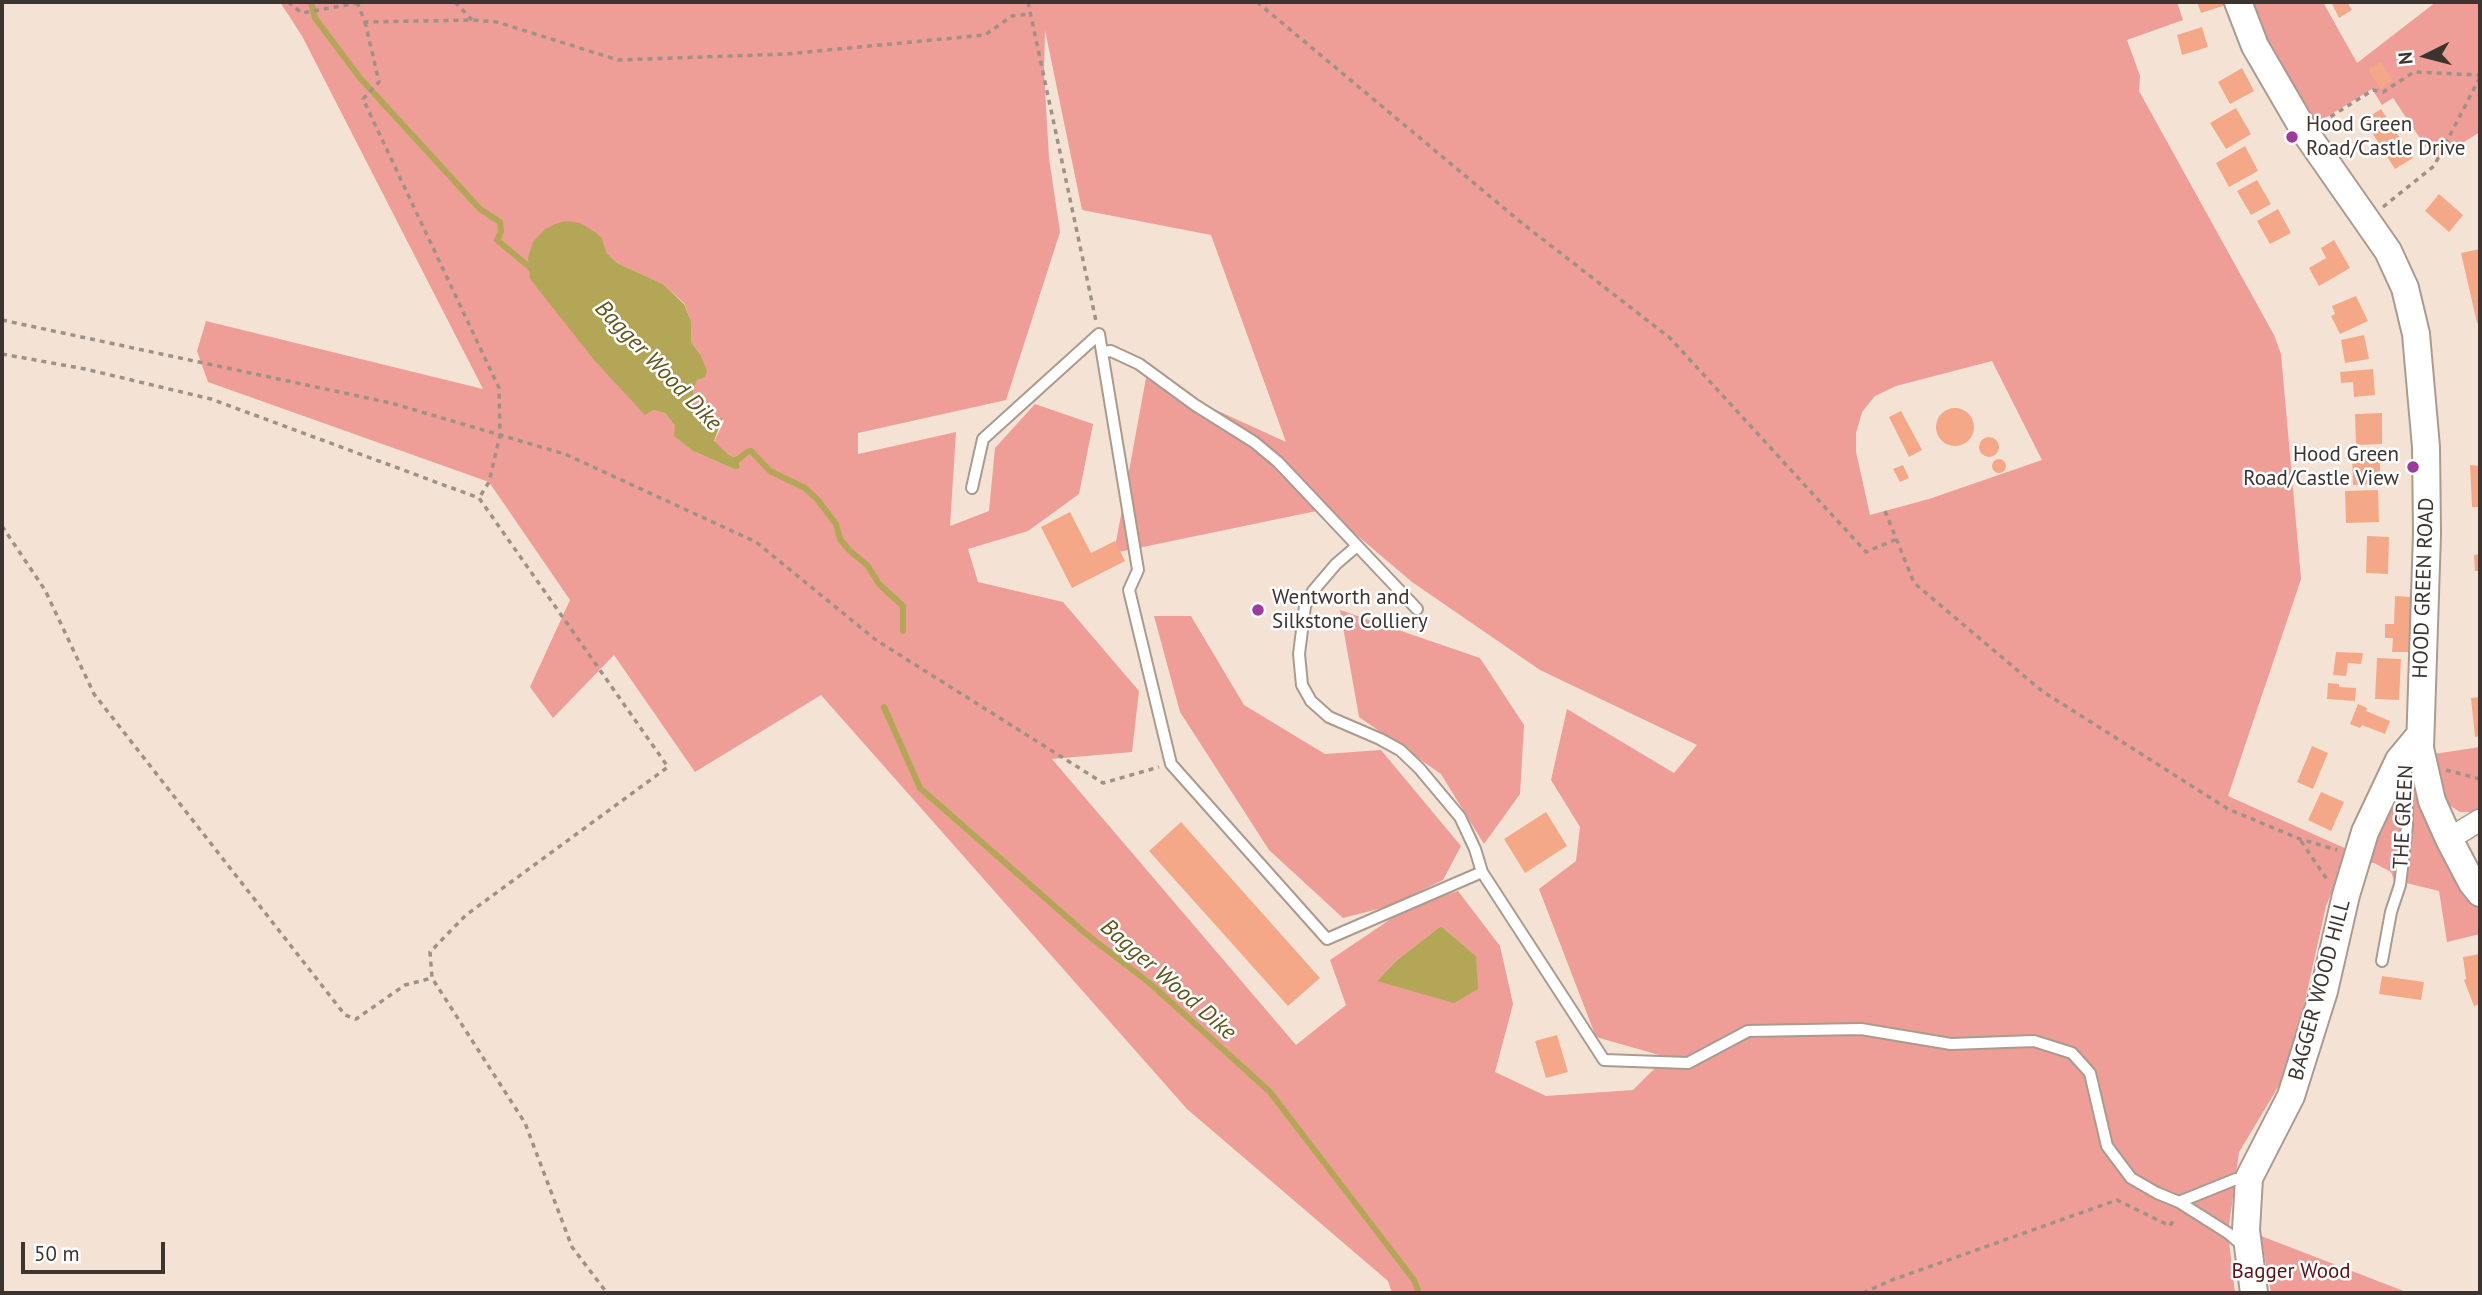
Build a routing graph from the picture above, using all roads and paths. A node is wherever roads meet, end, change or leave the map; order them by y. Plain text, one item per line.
1 (288, 2) edge
2 (455, 2) edge
3 (1028, 2) edge
4 (1257, 2) edge
5 (2238, 2) edge
6 (357, 3) edge
7 (1031, 14) junction
8 (472, 20) junction
9 (365, 22) junction
10 (2480, 76) edge
11 (2305, 132) junction
12 (2366, 218) junction
13 (2, 320) edge
14 (1099, 334) junction
15 (1102, 352) junction
16 (2, 354) edge
17 (500, 435) junction
18 (972, 488) dead end
19 (479, 498) junction
20 (1885, 511) dead end
21 (2, 526) edge
22 (1897, 540) junction
23 (1357, 546) junction
24 (1417, 609) dead end
25 (2413, 742) junction
26 (1171, 764) junction
27 (2423, 770) junction
28 (2480, 779) edge
29 (2480, 820) edge
30 (2300, 839) junction
31 (2449, 839) junction
32 (2357, 858) junction
33 (1482, 872) junction
34 (2480, 894) edge
35 (2346, 895) junction
36 (2382, 961) dead end
37 (432, 978) junction
38 (2249, 1178) junction
39 (2183, 1204) junction
40 (2249, 1250) junction
41 (607, 1293) edge
42 (1863, 1293) edge
43 (2254, 1293) edge

1 - 6 path
2 - 8 path
3 - 7 path
4 - 22 path
5 - 11 street, HOOD GREEN ROAD
6 - 9 path
7 - 8 path
7 - 14 path
8 - 9 path
9 - 17 path
10 - 11 path
10 - 12 path
11 - 12 street, HOOD GREEN ROAD
12 - 25 street, HOOD GREEN ROAD
13 - 17 path
14 - 15 lane
14 - 18 lane
15 - 23 lane
15 - 26 lane
16 - 19 path
17 - 19 path
17 - 26 path
19 - 37 path
20 - 22 path
21 - 37 path
22 - 30 path
23 - 24 lane
23 - 33 lane
25 - 27 street, HOOD GREEN ROAD
25 - 32 street, BAGGER WOOD HILL
25 - 36 lane, THE GREEN
26 - 33 lane
27 - 28 path
27 - 31 street, HOOD GREEN ROAD
29 - 31 street
30 - 32 path
30 - 35 path
31 - 34 street, HOOD GREEN ROAD
32 - 35 street, BAGGER WOOD HILL
33 - 39 lane
35 - 38 street, BAGGER WOOD HILL
37 - 41 path
38 - 39 lane
38 - 40 street, BAGGER WOOD HILL
39 - 40 lane
39 - 42 path
40 - 43 street, BAGGER WOOD HILL

